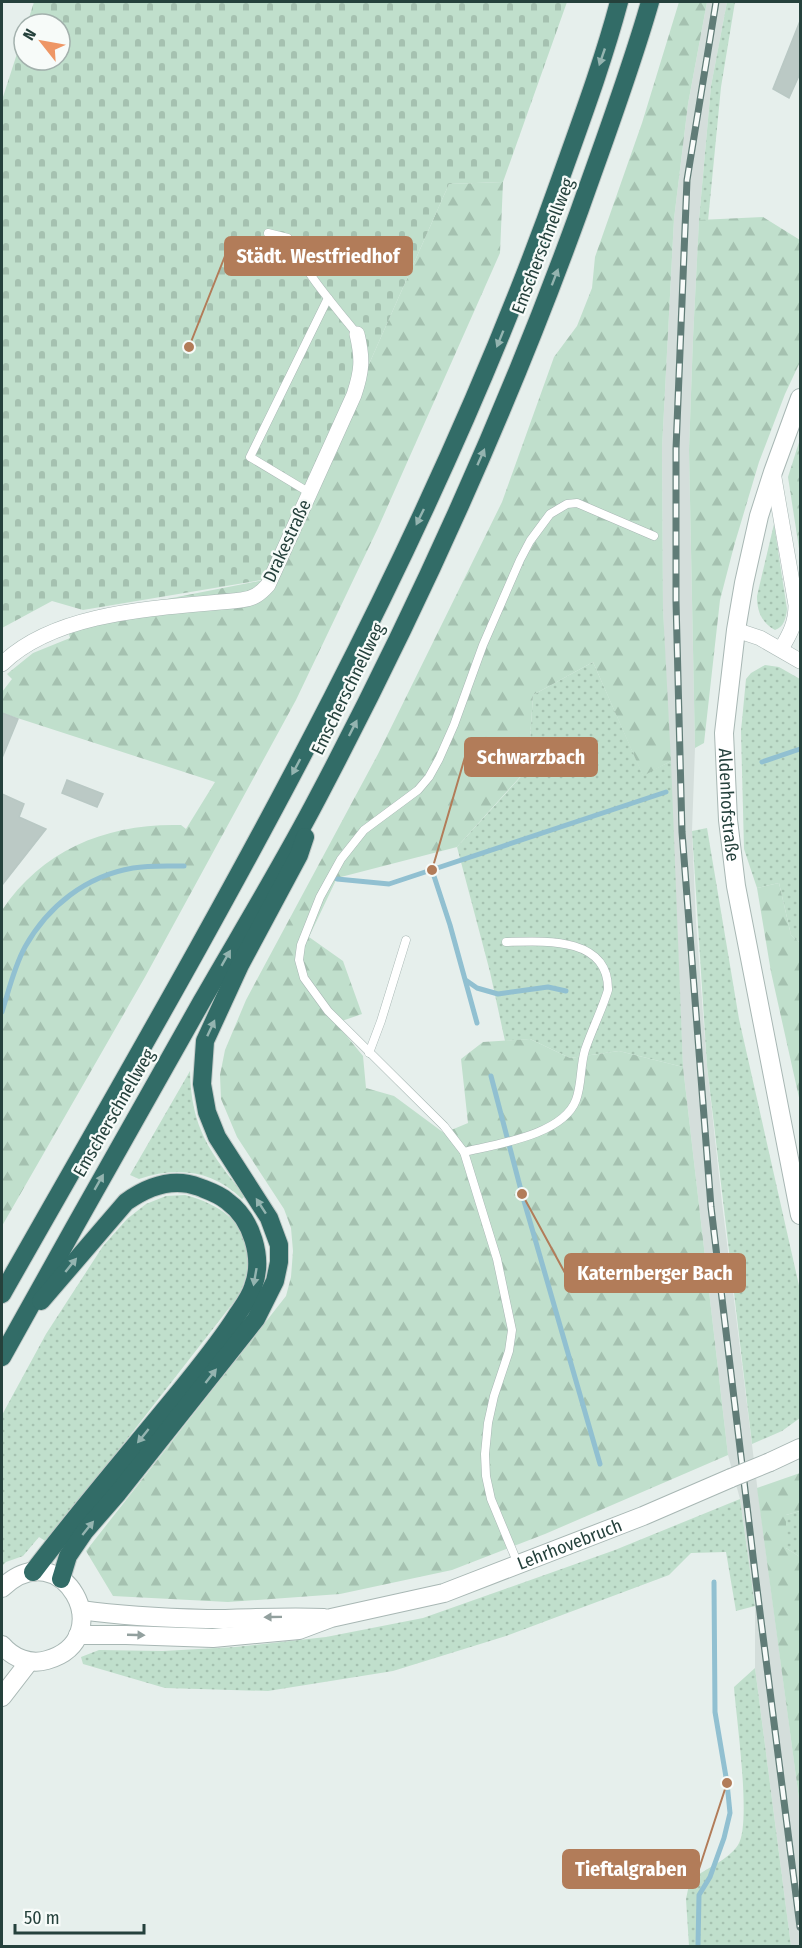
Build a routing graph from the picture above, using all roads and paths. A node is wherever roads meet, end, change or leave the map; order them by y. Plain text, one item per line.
1 (620, 2) edge
2 (650, 2) edge
3 (268, 233) dead end
4 (328, 298) junction
5 (357, 334) joint
6 (801, 398) edge
7 (773, 472) junction
8 (310, 493) junction
9 (654, 536) dead end
10 (736, 630) junction
11 (781, 649) junction
12 (801, 661) edge
13 (2, 664) edge
14 (317, 799) junction
15 (406, 940) dead end
16 (506, 942) dead end
17 (369, 1053) junction
18 (464, 1152) junction
19 (801, 1215) edge
20 (2, 1294) edge
21 (19, 1325) junction
22 (2, 1357) edge
23 (801, 1448) edge
24 (518, 1565) junction
25 (33, 1572) junction
26 (61, 1579) junction
27 (2, 1588) edge
28 (81, 1611) junction
29 (331, 1618) junction
30 (78, 1635) junction
31 (3, 1654) edge
32 (29, 1662) junction
33 (2, 1697) edge

1 -> 20 highway, Emscherschnellweg
14 -> 2 highway, Emscherschnellweg
3 - 4 lane
4 - 5 lane
4 - 8 lane
5 - 8 street, Drakestraße
6 - 7 street, Aldenhofstraße
7 - 10 street, Aldenhofstraße
7 - 11 street
8 - 13 street, Drakestraße
9 - 17 lane
10 - 11 street
10 - 19 street, Aldenhofstraße
11 - 12 street
21 -> 14 highway, Emscherschnellweg
26 -> 14 highway
15 - 17 lane
16 - 18 lane
17 - 18 lane
18 - 24 lane
21 - 22 highway, Emscherschnellweg
21 -> 25 highway
23 - 24 street, Lehrhovebruch, bridge
24 - 29 street, Lehrhovebruch
25 - 26 street
25 - 27 street
26 - 28 street
29 -> 28 street, Lehrhovebruch
28 - 30 street
30 -> 29 street, Lehrhovebruch
30 - 32 street
31 - 32 street
32 - 33 street

